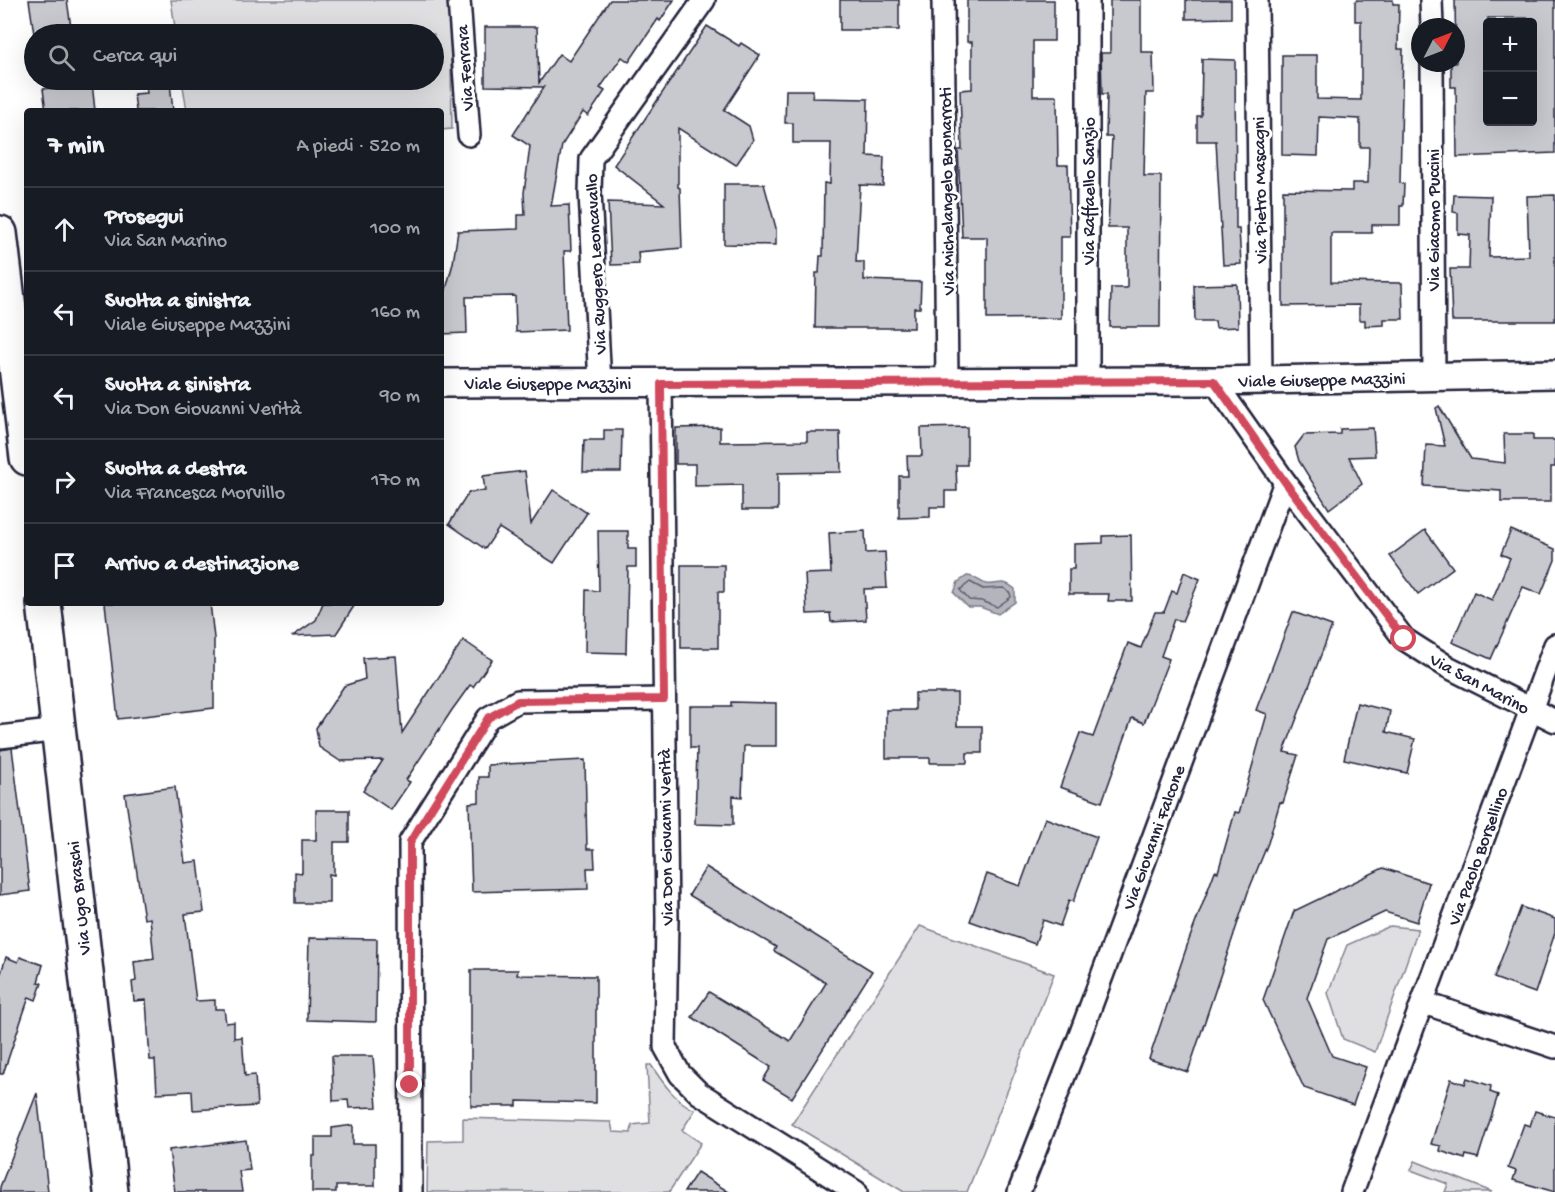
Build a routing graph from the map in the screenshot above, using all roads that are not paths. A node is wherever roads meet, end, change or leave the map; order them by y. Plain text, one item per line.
1 (459, 0) edge
2 (704, 0) edge
3 (943, 0) edge
4 (1088, 0) edge
5 (1257, 0) edge
6 (1431, 0) edge
7 (1432, 18) edge
8 (1432, 72) edge
9 (469, 135) dead end
10 (0, 233) edge
11 (1555, 374) edge
12 (1434, 378) junction
13 (1261, 380) junction
14 (947, 381) junction
15 (1088, 381) junction
16 (1214, 381) junction
17 (444, 383) edge
18 (600, 384) junction
19 (661, 384) junction
20 (23, 386) edge
21 (24, 404) edge
22 (1285, 482) junction
23 (44, 606) edge
24 (1555, 645) edge
25 (664, 699) junction
26 (1532, 711) junction
27 (1555, 722) edge
28 (59, 730) junction
29 (0, 737) edge
30 (1424, 1003) junction
31 (1555, 1047) edge
32 (111, 1192) edge
33 (411, 1192) edge
34 (856, 1192) edge
35 (1019, 1192) edge
36 (1352, 1192) edge

1 - 9 street, Via Ferrara
2 - 18 street, Via Ruggero Leoncavallo
3 - 14 street, Via Michelangelo Buonarroti
4 - 15 street, Via Raffaello Sanzio
5 - 13 street, Via Pietro Mascagni
6 - 7 street
8 - 12 street, Via Giacomo Puccini
10 - 20 main road
11 - 12 street, Viale Giuseppe Mazzini
12 - 13 street, Viale Giuseppe Mazzini
13 - 16 street, Viale Giuseppe Mazzini
14 - 15 street, Viale Giuseppe Mazzini
14 - 19 street, Viale Giuseppe Mazzini
15 - 16 street, Viale Giuseppe Mazzini
16 - 22 street, Via San Marino
17 - 18 street, Viale Giuseppe Mazzini
18 - 19 street, Viale Giuseppe Mazzini
19 - 25 street, Via Don Giovanni Verità
20 - 21 main road
22 - 26 street, Via San Marino
22 - 35 street, Via Giovanni Falcone
23 - 28 main road, Via Ugo Braschi
24 - 26 street, Via Paolo Borsellino
25 - 33 street
25 - 34 street, Via Don Giovanni Verità
26 - 27 street, Via San Marino
26 - 30 street, Via Paolo Borsellino
28 - 29 street
28 - 32 main road, Via Ugo Braschi
30 - 31 street
30 - 36 street, Via Paolo Borsellino

